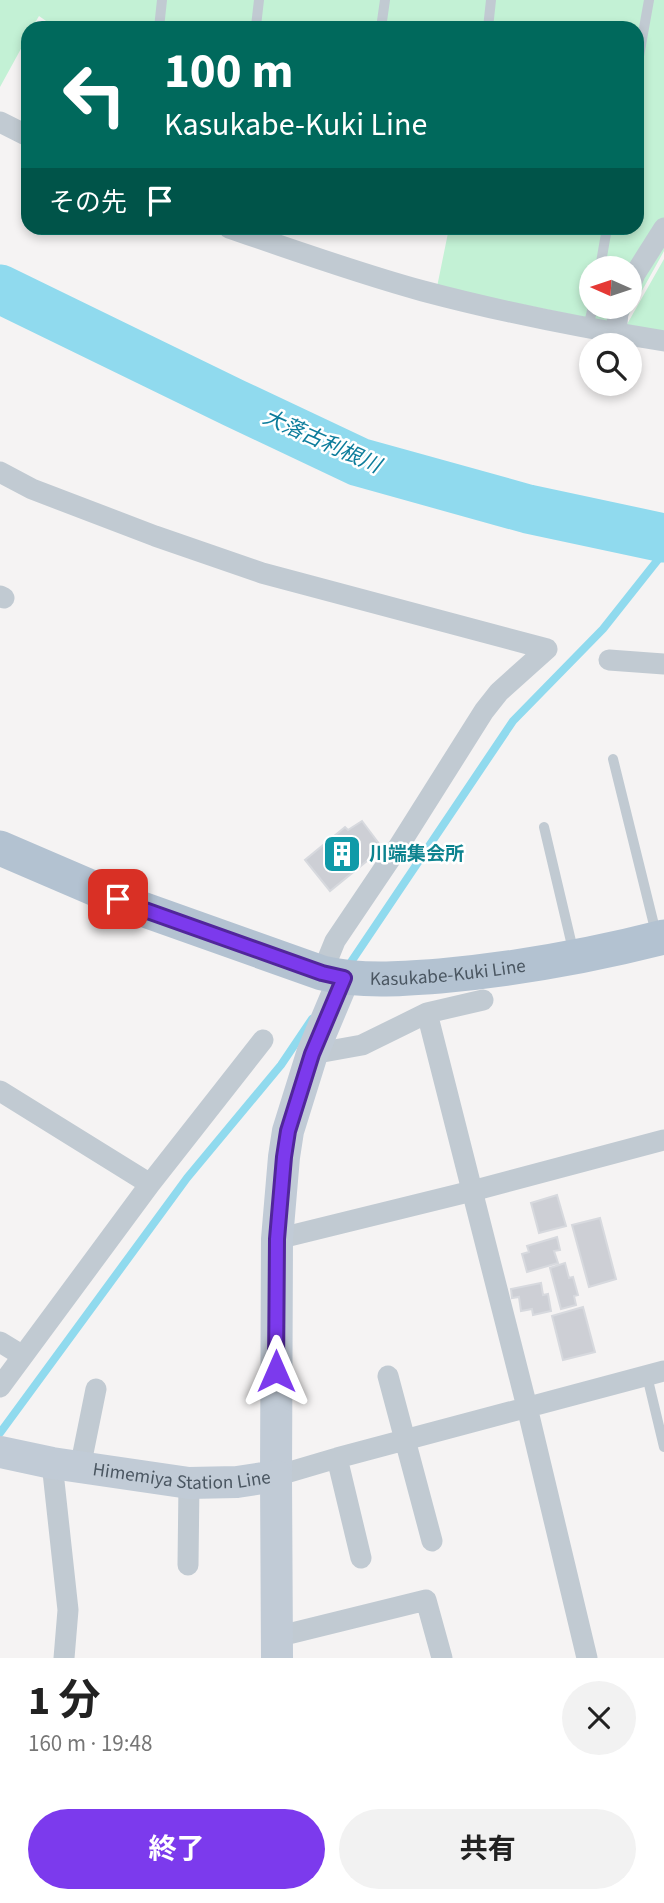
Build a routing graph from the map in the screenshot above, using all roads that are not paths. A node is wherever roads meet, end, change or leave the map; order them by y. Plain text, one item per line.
1 (162, 0) edge
2 (259, 0) edge
3 (385, 0) edge
4 (491, 0) edge
5 (649, 0) edge
6 (160, 21) edge
7 (257, 21) edge
8 (382, 21) edge
9 (489, 21) edge
10 (644, 28) edge
11 (0, 122) edge
12 (21, 132) edge
13 (664, 228) edge
14 (249, 235) edge
15 (606, 235) edge
16 (602, 256) edge
17 (642, 263) edge
18 (591, 319) edge
19 (617, 319) edge
20 (589, 328) junction
21 (616, 333) joint
22 (642, 337) edge
23 (664, 341) edge
24 (0, 472) edge
25 (609, 660) dead end
26 (664, 664) edge
27 (613, 759) dead end
28 (544, 827) dead end
29 (0, 848) edge
30 (661, 938) edge
31 (575, 958) junction
32 (333, 976) junction
33 (483, 1000) dead end
34 (427, 1013) junction
35 (263, 1040) dead end
36 (312, 1054) junction
37 (0, 1091) edge
38 (664, 1140) edge
39 (150, 1184) junction
40 (472, 1191) junction
41 (277, 1239) junction
42 (0, 1342) edge
43 (23, 1356) junction
44 (656, 1373) edge
45 (388, 1376) dead end
46 (0, 1387) edge
47 (96, 1390) dead end
48 (527, 1407) junction
49 (405, 1439) junction
50 (664, 1447) edge
51 (0, 1452) edge
52 (337, 1458) junction
53 (66, 1466) junction
54 (276, 1476) junction
55 (189, 1483) junction
56 (432, 1541) dead end
57 (361, 1558) dead end
58 (188, 1565) dead end
59 (276, 1647) edge
60 (64, 1658) edge
61 (442, 1658) edge
62 (587, 1658) edge

1 - 6 lane
2 - 7 lane
3 - 8 lane
4 - 9 lane
5 - 10 lane
11 - 12 street
13 - 17 street
14 - 20 street
15 - 16 lane
18 - 20 lane
19 - 21 street
20 - 21 street
22 - 23 street
24 - 32 street
25 - 26 street
27 - 30 lane
28 - 31 lane
29 - 32 main road, Kasukabe-Kuki Line
30 - 31 main road, Kasukabe-Kuki Line
31 - 32 main road, Kasukabe-Kuki Line
32 - 36 main road, Himemiya Station Line
33 - 34 street
34 - 36 street
34 - 40 street
35 - 39 street
36 - 41 main road, Himemiya Station Line
37 - 39 street
38 - 40 street
39 - 43 street
40 - 41 street
40 - 48 street
41 - 54 main road, Himemiya Station Line
42 - 43 street
43 - 46 street
44 - 48 street
44 - 50 lane
45 - 49 street
47 - 53 street
48 - 49 street
48 - 62 street
49 - 52 street
49 - 56 street
51 - 53 main road, Himemiya Station Line
52 - 54 street
52 - 57 street
53 - 55 main road, Himemiya Station Line
53 - 60 street
54 - 55 main road, Himemiya Station Line
54 - 59 main road
55 - 58 street
59 - 61 street

